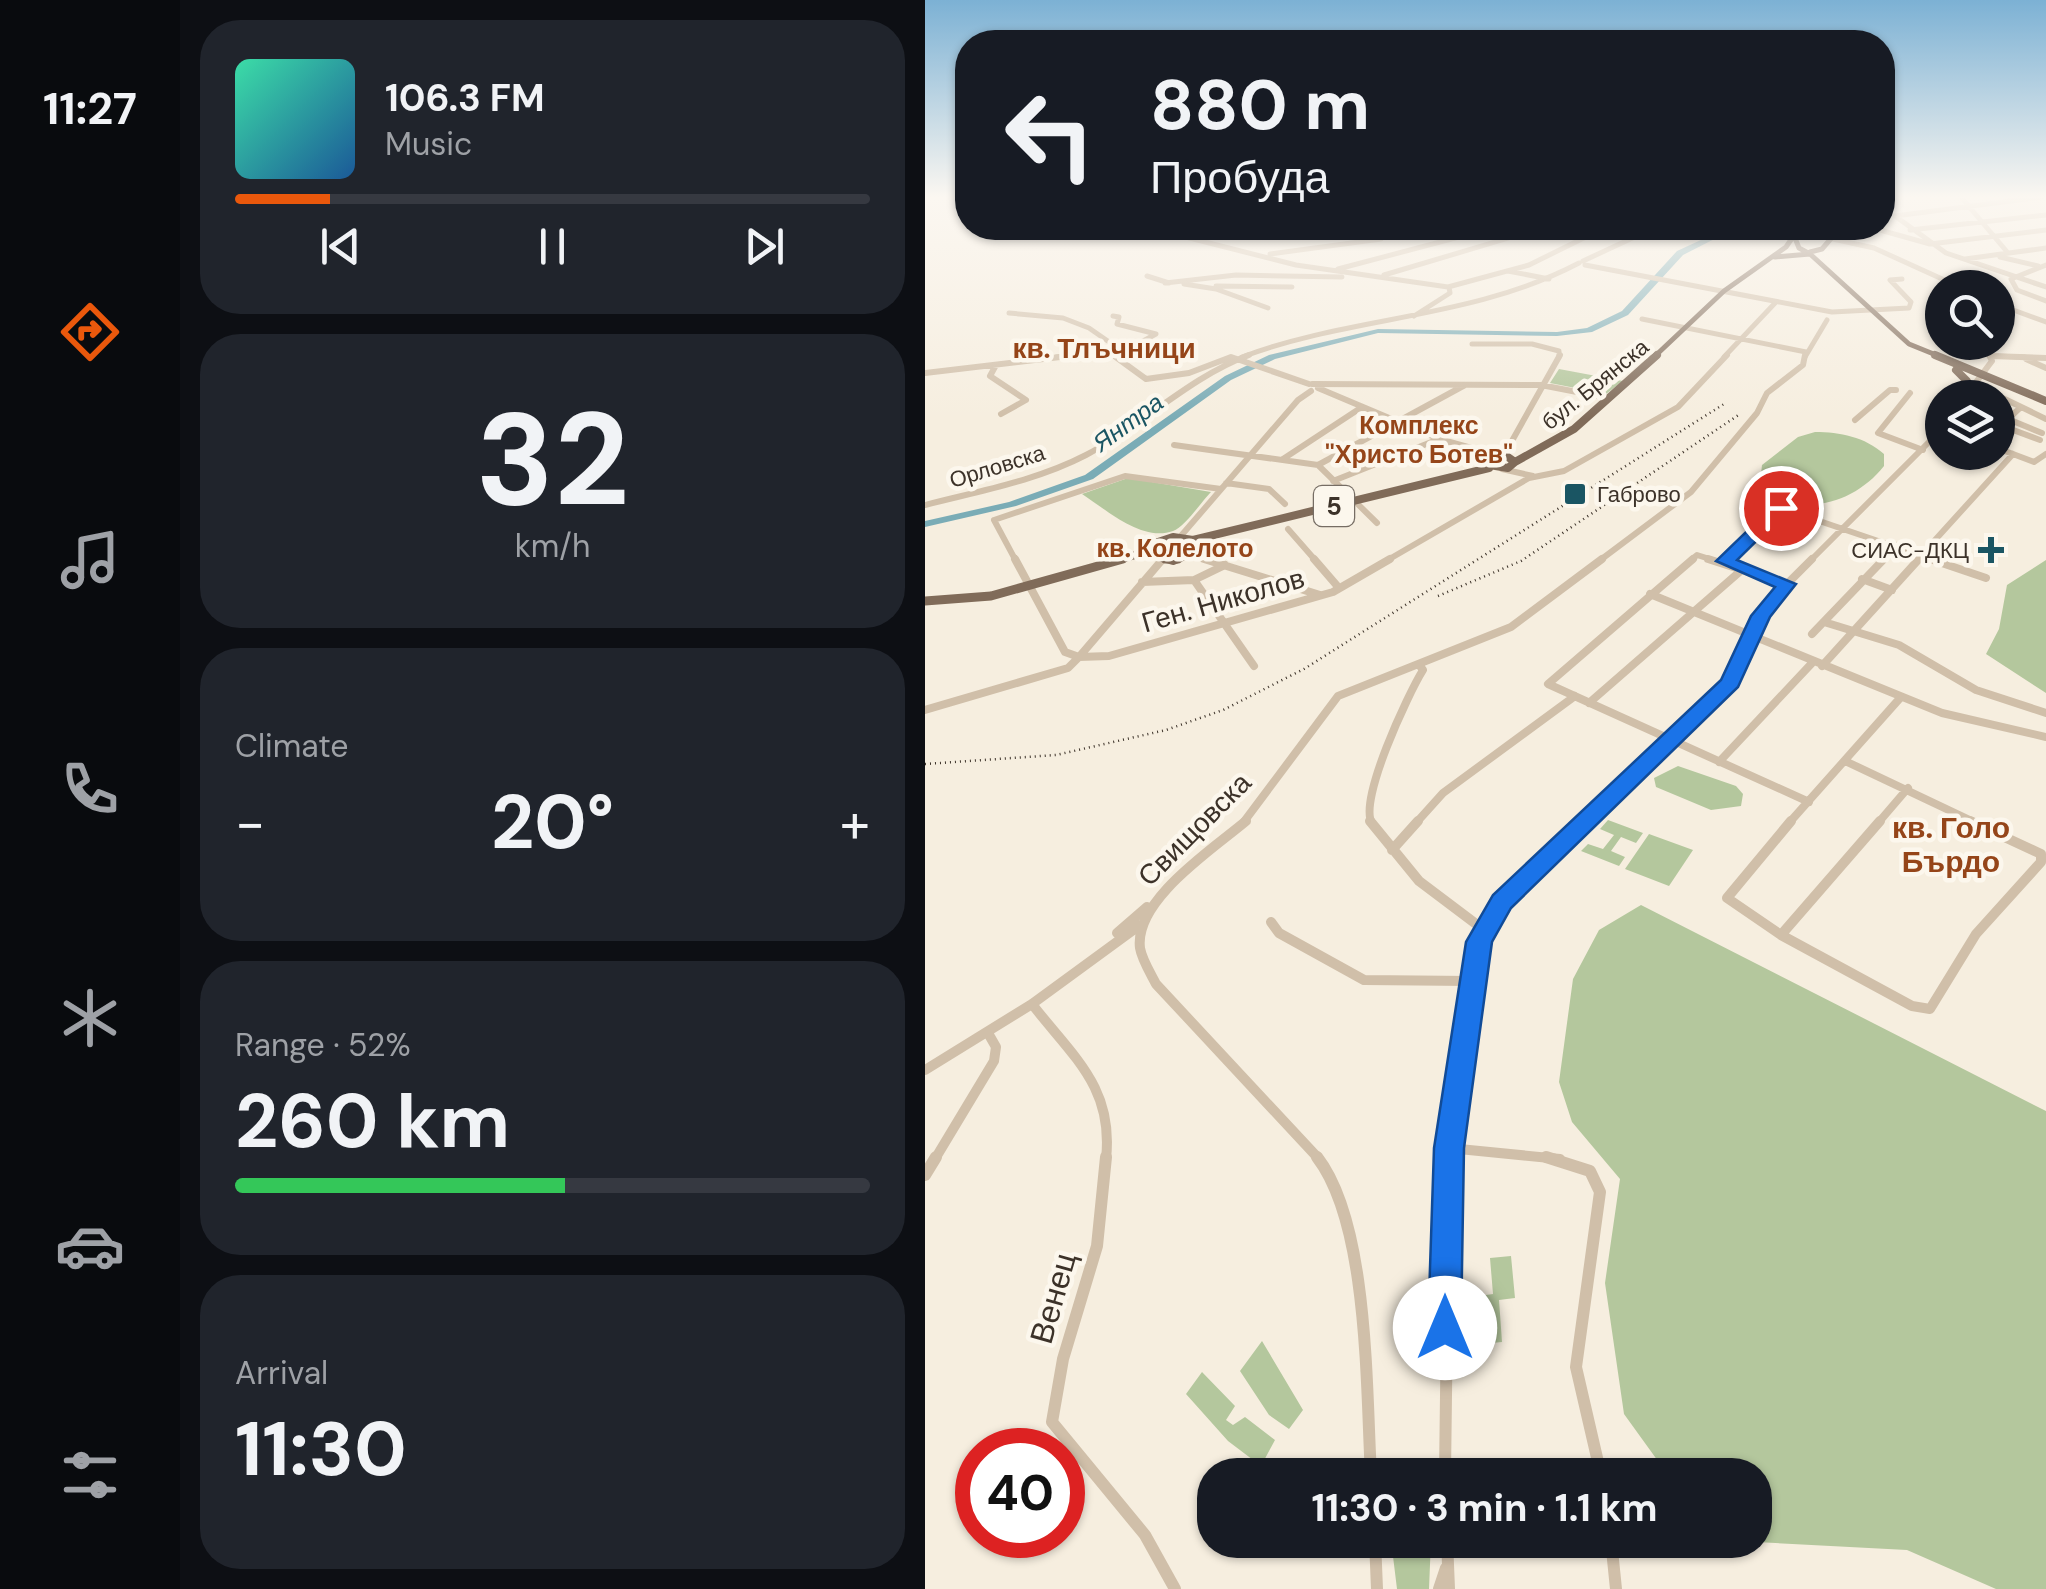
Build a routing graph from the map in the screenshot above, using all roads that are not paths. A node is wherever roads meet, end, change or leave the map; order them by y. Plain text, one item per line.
1 (1339, 271) edge
2 (1394, 271) edge
3 (1503, 271) edge
4 (1512, 271) edge
5 (1565, 271) edge
6 (1621, 271) edge
7 (1753, 271) edge
8 (1827, 271) edge
9 (1384, 274) dead end
10 (1147, 276) dead end
11 (2015, 277) edge
12 (1549, 278) junction
13 (1902, 278) dead end
14 (1366, 280) junction
15 (1475, 282) junction
16 (1165, 283) junction
17 (2015, 285) edge
18 (2046, 286) edge
19 (1208, 287) junction
20 (1292, 287) dead end
21 (1449, 287) junction
22 (1723, 292) junction
23 (1498, 296) junction
24 (2046, 301) edge
25 (1776, 302) junction
26 (1267, 308) dead end
27 (1873, 311) junction
28 (2015, 311) edge
29 (1009, 313) dead end
30 (1113, 316) dead end
31 (1412, 318) junction
32 (1642, 319) dead end
33 (1827, 320) dead end
34 (2046, 322) edge
35 (1685, 330) junction
36 (1744, 341) junction
37 (1473, 344) dead end
38 (1555, 348) joint
39 (1805, 352) junction
40 (1114, 353) junction
41 (1925, 353) edge
42 (2015, 357) edge
43 (1238, 358) junction
44 (2024, 358) junction
45 (2046, 358) edge
46 (1938, 360) edge
47 (1941, 360) edge
48 (1991, 360) edge
49 (997, 364) junction
50 (2046, 368) edge
51 (925, 373) edge
52 (1981, 376) junction
53 (1963, 380) edge
54 (1978, 380) edge
55 (1467, 384) junction
56 (1541, 385) junction
57 (1311, 388) junction
58 (1896, 390) dead end
59 (1910, 392) dead end
60 (1333, 396) joint
61 (1609, 398) junction
62 (2046, 401) edge
63 (2015, 404) edge
64 (1362, 407) junction
65 (2021, 407) junction
66 (2015, 412) edge
67 (1001, 414) dead end
68 (1855, 420) dead end
69 (2046, 420) edge
70 (2015, 421) edge
71 (1397, 422) junction
72 (2015, 429) edge
73 (1439, 438) junction
74 (1174, 445) dead end
75 (1923, 450) joint
76 (1473, 451) junction
77 (1493, 454) junction
78 (2046, 454) edge
79 (1250, 455) junction
80 (2015, 455) edge
81 (1511, 457) junction
82 (1283, 459) junction
83 (1485, 462) junction
84 (1317, 464) junction
85 (1503, 469) junction
86 (1999, 470) edge
87 (1529, 474) junction
88 (1333, 481) junction
89 (1223, 486) junction
90 (1353, 500) junction
91 (1285, 504) dead end
92 (925, 505) edge
93 (1377, 523) dead end
94 (1845, 528) junction
95 (1289, 529) dead end
96 (1180, 536) junction
97 (1897, 545) junction
98 (1194, 548) junction
99 (1151, 551) junction
100 (1925, 554) junction
101 (1140, 557) junction
102 (1160, 560) junction
103 (1725, 561) junction
104 (1225, 565) junction
105 (1745, 568) junction
106 (1986, 578) dead end
107 (1194, 580) junction
108 (1862, 580) junction
109 (1142, 582) junction
110 (1786, 584) junction
111 (1031, 586) junction
112 (1339, 588) junction
113 (1892, 590) junction
114 (1650, 594) junction
115 (1322, 596) junction
116 (925, 601) edge
117 (1694, 612) junction
118 (1824, 622) junction
119 (1225, 624) junction
120 (1854, 632) junction
121 (1813, 634) dead end
122 (1751, 637) junction
123 (1079, 656) junction
124 (1818, 664) junction
125 (1254, 666) dead end
126 (1420, 666) junction
127 (1575, 696) junction
128 (1901, 697) junction
129 (1589, 703) junction
130 (925, 710) edge
131 (2046, 712) edge
132 (2046, 736) edge
133 (1671, 740) junction
134 (1845, 761) junction
135 (1719, 762) junction
136 (1908, 788) junction
137 (1809, 802) junction
138 (1392, 850) junction
139 (1160, 895) junction
140 (1271, 922) dead end
141 (1140, 925) junction
142 (1484, 930) junction
143 (1781, 935) junction
144 (1068, 975) junction
145 (1470, 982) junction
146 (1032, 1004) junction
147 (988, 1034) junction
148 (925, 1070) edge
149 (1449, 1148) junction
150 (925, 1175) edge
151 (1370, 1458) edge
152 (1445, 1458) edge
153 (1597, 1458) edge
154 (1376, 1558) edge
155 (1613, 1558) edge
156 (1447, 1560) joint
157 (1377, 1570) junction
158 (1175, 1589) edge
159 (1377, 1589) edge
160 (1385, 1589) edge
161 (1439, 1589) edge
162 (1449, 1589) edge
163 (1616, 1589) edge

1 - 14 street
2 - 9 street
3 - 15 street
4 - 12 street
5 - 12 street, Орловска
6 - 22 street
7 - 22 main road, бул. Брянска / 5
8 - 27 main road
10 - 16 street
11 - 18 street
12 - 23 street, Орловска
13 - 27 street
14 - 16 street
14 - 21 street
15 - 21 street
15 - 23 street
16 - 19 street
17 - 24 street
19 - 20 street
19 - 26 street
21 - 31 street
22 - 25 street
22 - 35 main road, бул. Брянска / 5
23 - 31 street, Орловска
25 - 27 street
25 - 36 street
27 - 41 main road
28 - 34 street
29 - 40 street
30 - 40 street
31 - 43 street, Орловска
32 - 35 street
33 - 39 street, Свищовска
35 - 36 street
35 - 61 main road, бул. Брянска / 5
36 - 39 street
36 - 87 street
37 - 38 street
38 - 56 street
39 - 126 street, Свищовска
40 - 43 street
40 - 49 street
42 - 44 street
43 - 57 street
43 - 92 street, Орловска
44 - 45 street
44 - 50 street
46 - 53 main road
47 - 52 main road
48 - 52 street
49 - 51 street
49 - 67 street
52 - 54 street
52 - 62 main road
55 - 56 street
55 - 57 street
55 - 71 street
56 - 61 street
56 - 81 street
57 - 60 street
57 - 79 street
58 - 68 street
59 - 75 street
60 - 64 street
61 - 81 main road, бул. Брянска / 5
63 - 65 street
64 - 71 street
64 - 82 street
65 - 66 street
65 - 69 street
70 - 72 street
71 - 73 street
71 - 84 street
73 - 76 street
73 - 88 street
74 - 79 street
75 - 94 street
76 - 77 street
76 - 83 street
77 - 81 main road, 5
77 - 83 main road, 5
78 - 80 street
79 - 82 street
79 - 89 street
81 - 85 main road, 5
81 - 87 street
82 - 84 street
83 - 85 main road, 5
83 - 90 main road, 5
84 - 88 street
85 - 87 street
86 - 100 street
87 - 112 street, Ген. Николов
88 - 90 street
89 - 91 street
89 - 96 street
89 - 111 street
90 - 93 street
90 - 98 main road, 5
94 - 97 street
94 - 103 street
94 - 110 street
95 - 112 street
96 - 98 main road
96 - 99 main road
97 - 100 street
97 - 108 street
98 - 102 main road
98 - 104 street
99 - 101 main road
99 - 102 main road
100 - 106 street
100 - 113 street
101 - 102 main road
101 - 111 main road
102 - 109 street
103 - 105 street
103 - 114 street
104 - 107 street
104 - 115 street
105 - 110 street
105 - 117 street
107 - 109 street
107 - 119 street
108 - 113 street
108 - 118 street
109 - 123 street
110 - 122 street
111 - 116 main road
111 - 123 street
112 - 115 street, Ген. Николов
113 - 120 street
114 - 117 street
114 - 127 street
115 - 119 street, Ген. Николов
117 - 122 street
117 - 129 street
118 - 120 street
118 - 121 street
119 - 123 street, Ген. Николов
119 - 125 street
120 - 124 street
120 - 131 street
122 - 124 street
122 - 133 street
123 - 130 street, Ген. Николов
124 - 128 street
124 - 135 street
126 - 138 street
126 - 139 street, Свищовска
127 - 129 street
127 - 138 street
128 - 132 street
128 - 134 street
129 - 133 street
133 - 135 street
133 - 142 street
134 - 136 street
134 - 137 street
135 - 137 street
136 - 143 street
136 - 143 street
137 - 143 street
138 - 142 street
139 - 141 street, Свищовска
139 - 144 street
140 - 145 street
141 - 144 street
141 - 151 street, Свищовска
142 - 145 street
144 - 146 street
145 - 149 street
146 - 147 street
146 - 158 street, Венец
147 - 148 street
147 - 150 street
149 - 152 street
149 - 153 street
154 - 157 street
155 - 163 street
156 - 161 street
156 - 162 street
157 - 159 street
157 - 160 street

